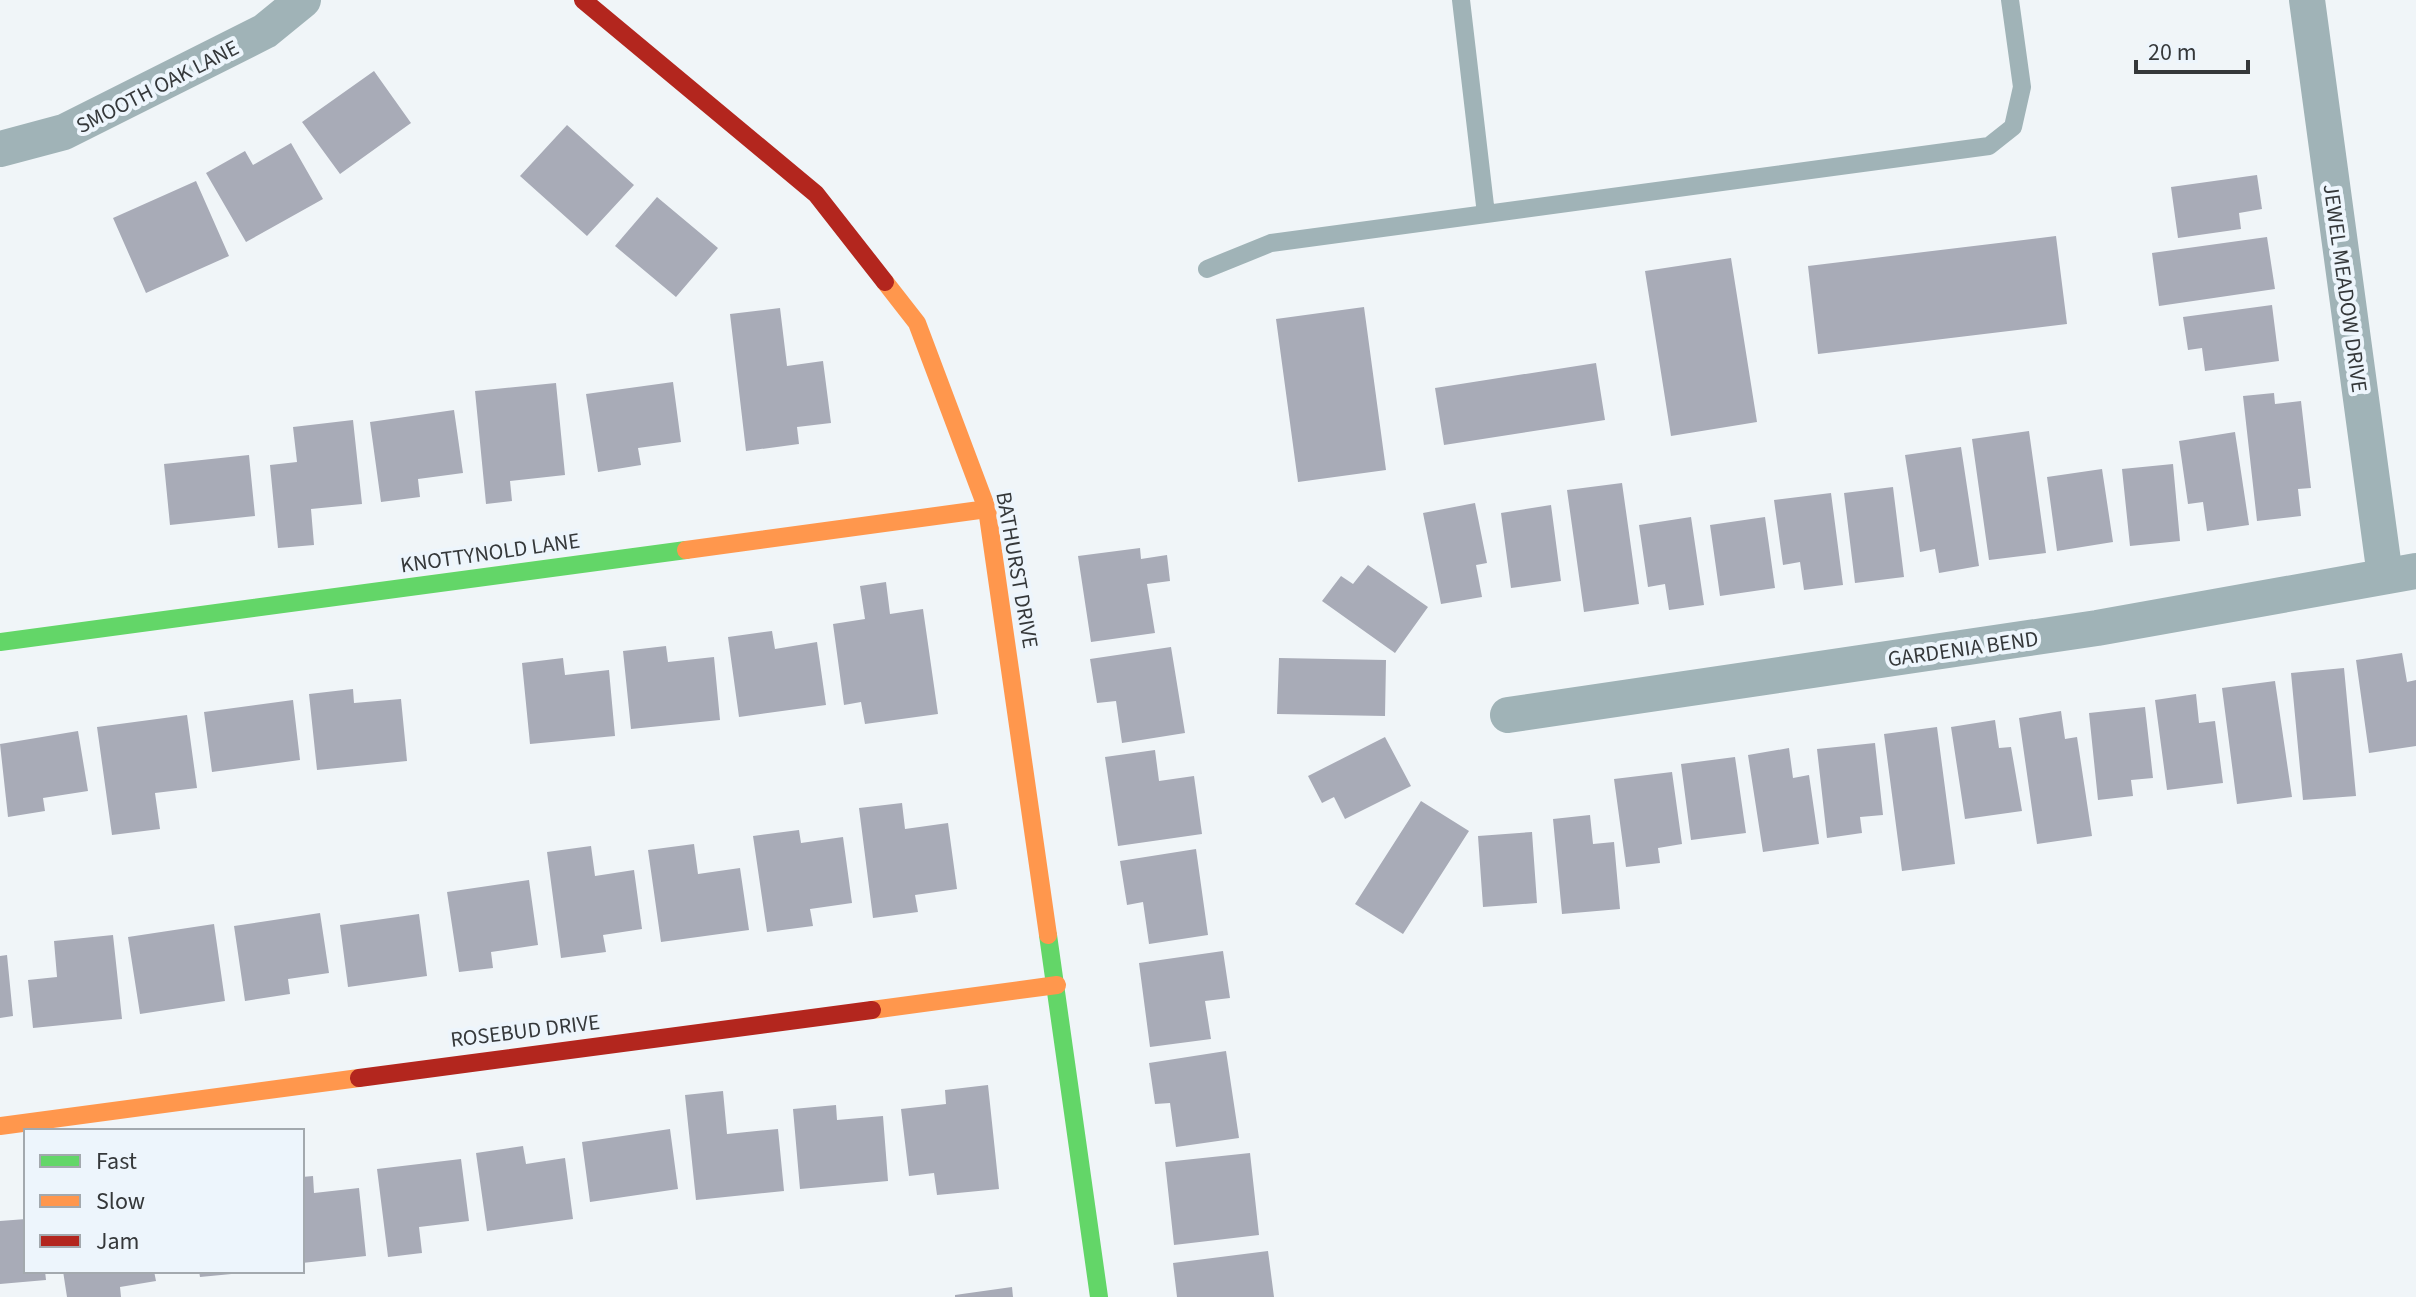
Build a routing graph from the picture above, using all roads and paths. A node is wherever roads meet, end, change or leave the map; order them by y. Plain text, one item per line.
1 (303, 0) edge
2 (583, 0) edge
3 (1461, 0) edge
4 (2010, 0) edge
5 (2307, 0) edge
6 (0, 149) edge
7 (1486, 214) junction
8 (1207, 269) dead end
9 (987, 509) junction
10 (2400, 574) edge
11 (0, 642) edge
12 (1508, 715) dead end
13 (1057, 985) junction
14 (0, 1126) edge
15 (1099, 1297) edge

1 - 6 street, SMOOTH OAK LANE
2 - 9 street, BATHURST DRIVE
3 - 7 lane
4 - 7 lane
5 - 10 street, JEWEL MEADOW DRIVE
7 - 8 lane
9 - 11 street, KNOTTYNOLD LANE
9 - 13 street, BATHURST DRIVE
10 - 12 street, GARDENIA BEND
13 - 14 street, ROSEBUD DRIVE
13 - 15 street, BATHURST DRIVE

